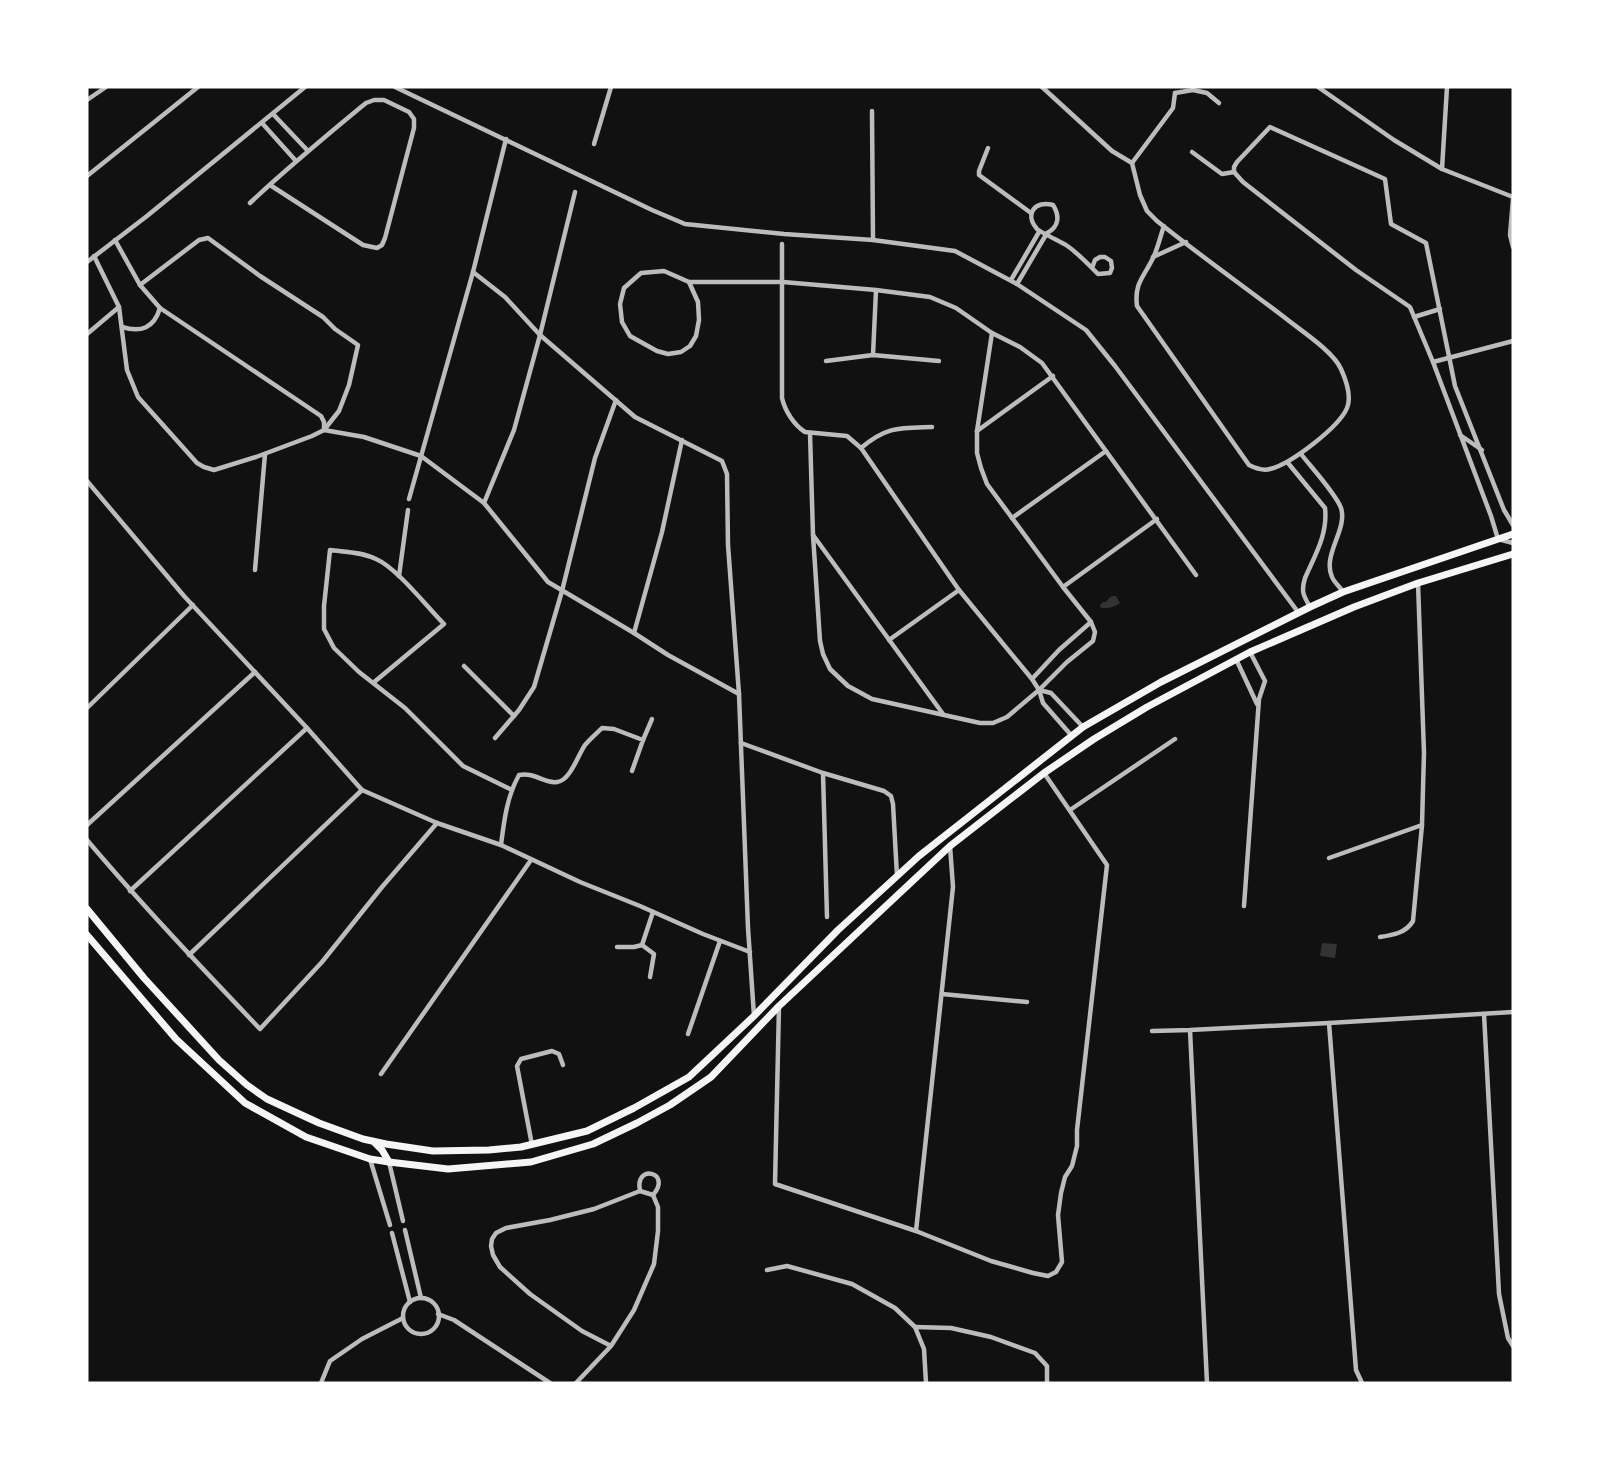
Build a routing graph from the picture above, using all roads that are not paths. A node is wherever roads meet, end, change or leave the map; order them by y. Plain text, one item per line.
1 (106, 87) edge
2 (198, 87) edge
3 (305, 87) edge
4 (395, 87) edge
5 (611, 87) edge
6 (1042, 87) edge
7 (1447, 87) edge
8 (1320, 88) edge
9 (1174, 90) edge
10 (87, 100) edge
11 (1219, 103) dead end
12 (872, 111) dead end
13 (273, 114) junction
14 (262, 123) junction
15 (506, 139) junction
16 (594, 144) dead end
17 (988, 148) dead end
18 (308, 151) junction
19 (1192, 152) dead end
20 (296, 161) junction
21 (1132, 163) junction
22 (1442, 168) junction
23 (1234, 172) junction
24 (87, 176) edge
25 (270, 185) junction
26 (575, 192) dead end
27 (1513, 198) edge
28 (250, 203) dead end
29 (1031, 213) junction
30 (1164, 226) junction
31 (1039, 232) junction
32 (1047, 234) junction
33 (115, 240) junction
34 (873, 240) junction
35 (1186, 242) junction
36 (782, 244) dead end
37 (1513, 247) edge
38 (94, 256) junction
39 (1153, 257) junction
40 (87, 262) edge
41 (1092, 268) junction
42 (473, 272) junction
43 (1011, 280) junction
44 (689, 282) junction
45 (783, 282) junction
46 (1017, 284) junction
47 (140, 285) junction
48 (876, 290) junction
49 (119, 307) junction
50 (160, 309) junction
51 (1440, 309) junction
52 (1414, 317) junction
53 (122, 327) junction
54 (992, 333) junction
55 (87, 334) edge
56 (540, 335) junction
57 (1513, 341) edge
58 (873, 355) junction
59 (1450, 358) junction
60 (826, 361) dead end
61 (939, 361) dead end
62 (1433, 362) junction
63 (1053, 376) junction
64 (1458, 392) junction
65 (1446, 396) junction
66 (616, 400) junction
67 (932, 427) dead end
68 (324, 430) junction
69 (977, 431) junction
70 (810, 433) junction
71 (1460, 435) junction
72 (682, 440) junction
73 (861, 448) junction
74 (1482, 450) junction
75 (1106, 451) junction
76 (265, 454) junction
77 (1301, 454) junction
78 (421, 456) junction
79 (1288, 463) junction
80 (87, 482) edge
81 (409, 499) dead end
82 (484, 503) junction
83 (408, 510) dead end
84 (1012, 518) junction
85 (1157, 519) junction
86 (1513, 525) edge
87 (1513, 534) edge
88 (813, 535) junction
89 (1498, 539) junction
90 (1513, 543) edge
91 (1513, 554) edge
92 (255, 570) dead end
93 (1196, 575) dead end
94 (399, 576) junction
95 (1418, 583) junction
96 (1063, 587) junction
97 (959, 590) junction
98 (562, 591) junction
99 (1343, 592) junction
100 (193, 605) junction
101 (1310, 607) junction
102 (1298, 612) junction
103 (1091, 622) junction
104 (634, 633) junction
105 (1248, 639) junction
106 (889, 640) junction
107 (1250, 652) junction
108 (1236, 659) junction
109 (464, 666) dead end
110 (255, 672) junction
111 (1032, 679) junction
112 (373, 683) junction
113 (1039, 690) junction
114 (739, 694) junction
115 (1258, 706) junction
116 (87, 708) edge
117 (943, 714) junction
118 (514, 716) junction
119 (652, 719) dead end
120 (1083, 727) junction
121 (307, 728) junction
122 (1071, 735) junction
123 (495, 738) dead end
124 (1175, 739) dead end
125 (643, 740) junction
126 (741, 742) junction
127 (632, 771) dead end
128 (823, 773) junction
129 (1044, 773) junction
130 (362, 790) junction
131 (512, 790) junction
132 (1070, 810) junction
133 (437, 823) junction
134 (87, 825) edge
135 (1422, 825) junction
136 (87, 840) edge
137 (501, 845) junction
138 (950, 846) junction
139 (1329, 858) dead end
140 (531, 860) junction
141 (897, 876) junction
142 (130, 891) junction
143 (1244, 906) dead end
144 (87, 909) edge
145 (653, 912) junction
146 (827, 917) dead end
147 (87, 935) edge
148 (1380, 937) dead end
149 (720, 941) junction
150 (642, 945) junction
151 (617, 947) dead end
152 (750, 952) junction
153 (189, 955) junction
154 (650, 977) dead end
155 (942, 994) junction
156 (1027, 1002) dead end
157 (779, 1006) junction
158 (1513, 1012) edge
159 (1484, 1014) junction
160 (754, 1016) junction
161 (1329, 1023) junction
162 (1190, 1030) junction
163 (1152, 1031) dead end
164 (688, 1034) dead end
165 (563, 1065) dead end
166 (381, 1074) dead end
167 (379, 1144) junction
168 (532, 1145) junction
169 (370, 1159) junction
170 (389, 1162) junction
171 (640, 1191) junction
172 (653, 1195) junction
173 (403, 1221) dead end
174 (390, 1225) dead end
175 (405, 1230) dead end
176 (916, 1231) junction
177 (392, 1233) dead end
178 (767, 1270) dead end
179 (421, 1298) junction
180 (410, 1302) junction
181 (438, 1314) junction
182 (403, 1318) junction
183 (915, 1327) junction
184 (611, 1346) junction
185 (1513, 1346) edge
186 (321, 1383) edge
187 (550, 1383) edge
188 (576, 1383) edge
189 (926, 1383) edge
190 (1047, 1383) edge
191 (1207, 1383) edge
192 (1362, 1383) edge

1 - 10 street
2 - 24 street
3 - 13 street
4 - 15 street
5 - 16 street
6 - 21 street
7 - 22 street
8 - 22 street
9 - 11 street
9 - 21 street
12 - 34 street
13 - 14 street
13 - 18 street
14 - 20 street
14 - 33 street
15 - 34 street
15 - 42 street
17 - 29 street
18 - 20 street
18 - 25 street
19 - 23 street
20 - 25 street
21 - 30 street
22 - 27 street
23 - 51 street
23 - 52 street
25 - 28 street
26 - 56 street
27 - 37 street
29 - 31 street
29 - 32 street
30 - 35 street
30 - 39 street
31 - 32 street
31 - 43 street
32 - 41 street
32 - 46 street
33 - 38 street
33 - 47 street
34 - 43 street
35 - 39 street
35 - 77 street
36 - 45 street
38 - 40 street
38 - 49 street
39 - 79 street
41 - 41 street
42 - 56 street
42 - 78 street
43 - 46 street
44 - 44 street
44 - 45 street
45 - 48 street
45 - 70 street
46 - 102 street
47 - 50 street
47 - 68 street
48 - 54 street
48 - 58 street
49 - 53 street
49 - 55 street
50 - 53 street
50 - 68 street
51 - 52 street
51 - 59 street
52 - 62 street
53 - 76 street
54 - 63 street
54 - 69 street
56 - 66 street
56 - 82 street
57 - 59 street
58 - 60 street
58 - 61 street
59 - 62 street
59 - 64 street
62 - 65 street
63 - 69 street
63 - 75 street
64 - 65 street
64 - 74 street
65 - 71 street
66 - 72 street
66 - 98 street
67 - 73 street
68 - 76 street
68 - 78 street
69 - 84 street
70 - 73 street
70 - 88 street
71 - 74 street
71 - 89 street
72 - 104 street
72 - 114 street
73 - 97 street
74 - 86 street
75 - 84 street
75 - 85 street
76 - 92 street
77 - 79 street
77 - 99 street
78 - 81 street
78 - 82 street
79 - 101 street
80 - 100 street
82 - 98 street
83 - 94 street
84 - 96 street
85 - 93 street
85 - 96 street
87 - 89 main road
88 - 106 street
88 - 117 street
89 - 90 street
89 - 99 main road
91 - 95 main road
94 - 112 street
94 - 112 street
95 - 107 main road
95 - 135 street
96 - 103 street
97 - 106 street
97 - 111 street
98 - 104 street
98 - 118 street
99 - 101 main road
100 - 110 street
100 - 116 street
101 - 102 main road
102 - 105 main road
103 - 111 street
103 - 113 street
104 - 114 street
105 - 108 main road
105 - 120 main road
106 - 117 street
107 - 108 main road
107 - 115 street
108 - 115 street
108 - 129 main road
109 - 118 street
110 - 121 street
110 - 134 street
111 - 113 street
112 - 131 street
113 - 117 street
113 - 120 street
113 - 122 street
114 - 126 street
115 - 143 street
118 - 123 street
119 - 125 street
120 - 122 main road
121 - 130 street
121 - 142 street
122 - 141 main road
124 - 132 street
125 - 127 street
125 - 131 street
126 - 128 street
126 - 152 street
128 - 141 street
128 - 146 street
129 - 132 street
129 - 138 main road
130 - 133 street
130 - 153 street
131 - 137 street
132 - 176 street
133 - 137 street
133 - 153 street
135 - 139 street
135 - 148 street
136 - 142 street
137 - 140 street
138 - 155 street
138 - 157 main road
140 - 145 street
140 - 166 street
141 - 160 main road
142 - 153 street
144 - 167 main road
145 - 149 street
145 - 150 street
147 - 169 main road
149 - 152 street
149 - 164 street
150 - 151 street
150 - 154 street
152 - 160 street
155 - 156 street
155 - 176 street
157 - 170 main road
157 - 176 street
158 - 159 street
159 - 161 street
159 - 185 street
160 - 168 main road
161 - 162 street
161 - 192 street
162 - 163 street
162 - 191 street
165 - 168 street
167 - 168 main road
167 - 169 main road
167 - 170 main road
169 - 170 main road
169 - 174 street
170 - 173 street
171 - 172 street
171 - 172 street
171 - 184 street
172 - 184 street
175 - 179 street
177 - 180 street
178 - 183 street
179 - 180 street
179 - 181 street
180 - 182 street
181 - 182 street
181 - 187 street
182 - 186 street
183 - 189 street
183 - 190 street
184 - 188 street

